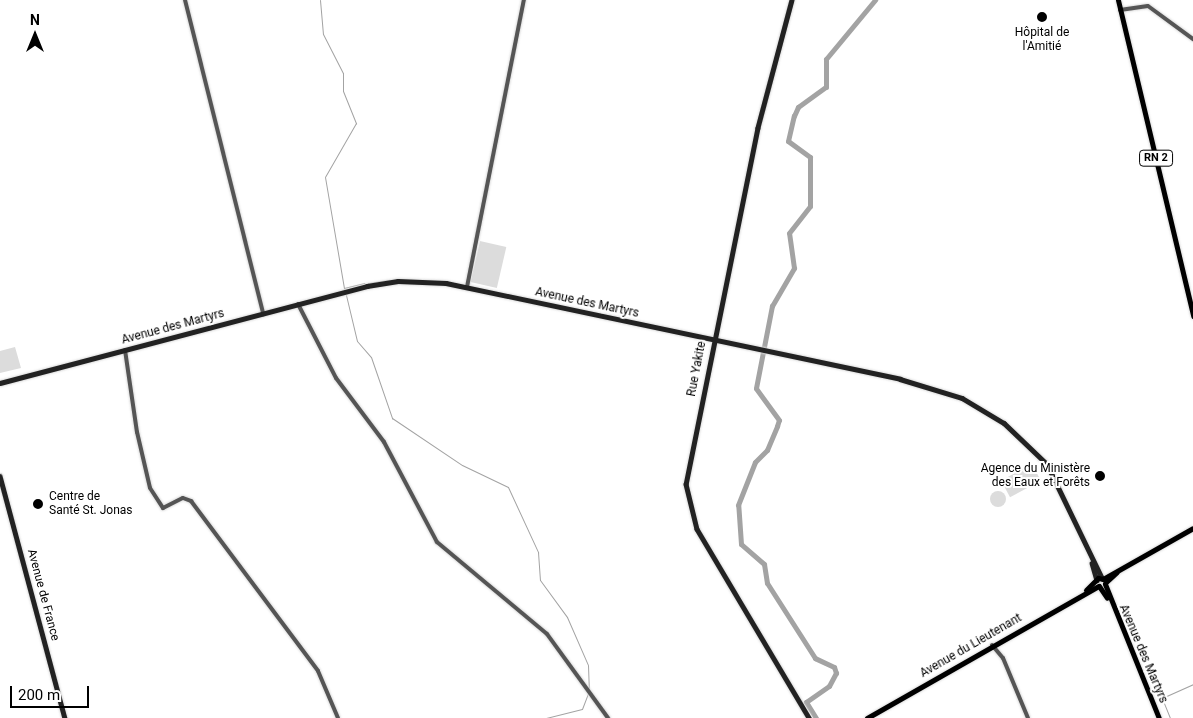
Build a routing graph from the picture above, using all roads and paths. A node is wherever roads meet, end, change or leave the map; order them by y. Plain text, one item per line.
1 (185, 0) edge
2 (524, 0) edge
3 (792, 0) edge
4 (1118, 0) edge
5 (1120, 10) junction
6 (1193, 39) edge
7 (467, 287) junction
8 (298, 304) junction
9 (263, 314) junction
10 (1193, 316) edge
11 (713, 341) junction
12 (125, 350) junction
13 (0, 383) edge
14 (0, 476) edge
15 (1193, 528) edge
16 (1101, 582) junction
17 (992, 645) junction
18 (66, 718) edge
19 (338, 718) edge
20 (608, 718) edge
21 (810, 718) edge
22 (867, 718) edge
23 (1028, 718) edge
24 (1159, 718) edge

1 - 9 street
2 - 7 street
3 - 11 main road, Rue Yakite
4 - 5 main road, RN 2
5 - 6 street
5 - 10 main road, RN 2
7 - 8 main road, Avenue des Martyrs
7 - 11 main road, Avenue des Martyrs
8 - 9 main road, Avenue des Martyrs
8 - 20 street
9 - 12 main road, Avenue des Martyrs
11 - 16 main road, Avenue des Martyrs
11 - 21 main road, Rue Yakite
12 - 13 main road, Avenue des Martyrs
12 - 19 street
14 - 18 main road, Avenue de France
15 - 16 main road, Avenue du Lieutenant
16 - 17 main road, Avenue du Lieutenant
16 - 24 main road, Avenue des Martyrs
17 - 22 main road, Avenue du Lieutenant
17 - 23 street

